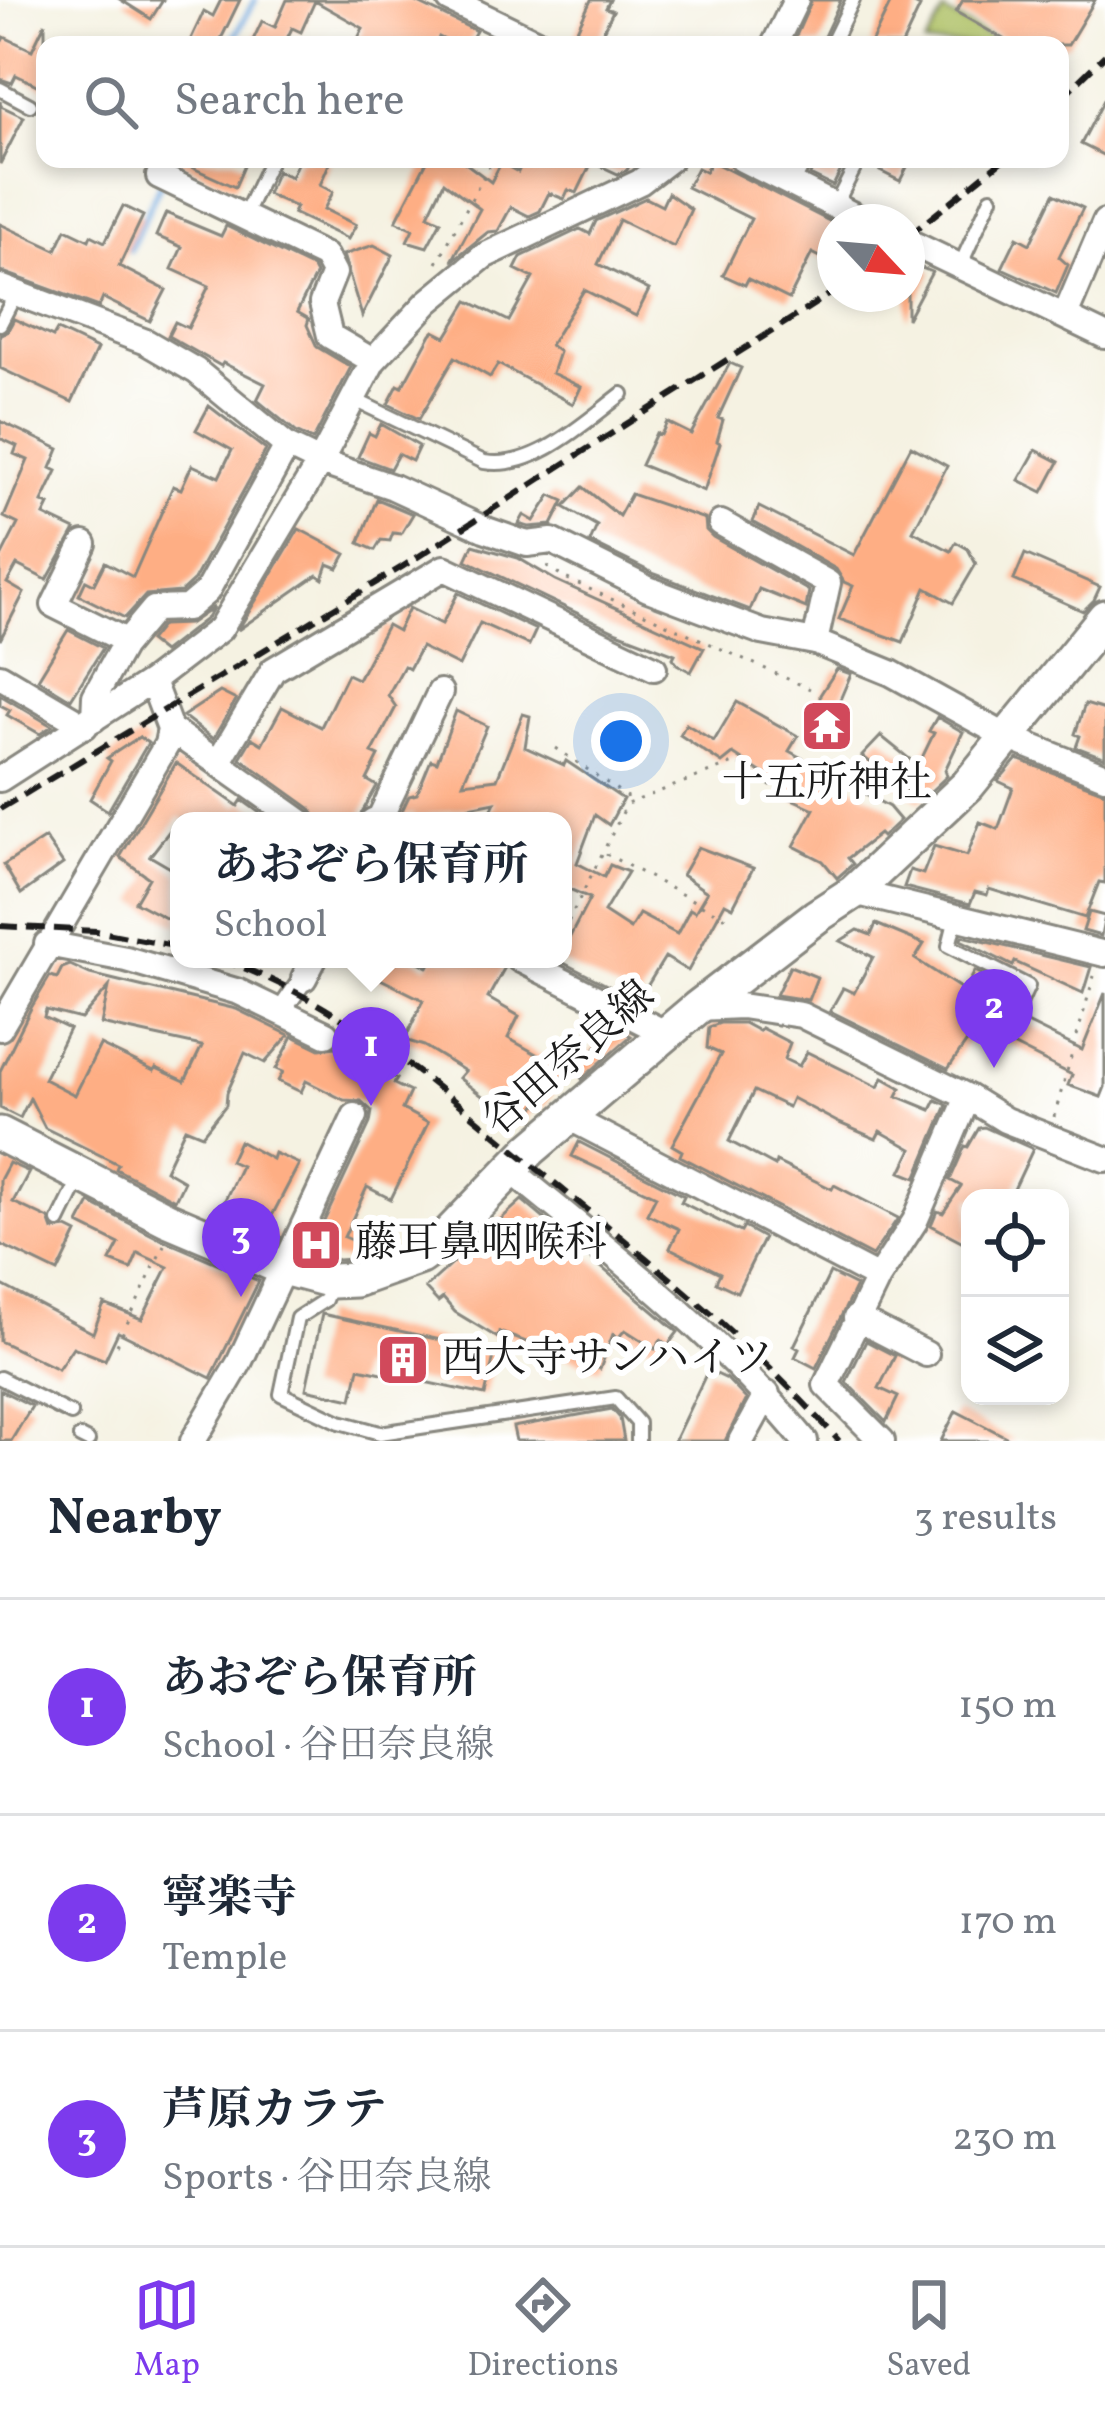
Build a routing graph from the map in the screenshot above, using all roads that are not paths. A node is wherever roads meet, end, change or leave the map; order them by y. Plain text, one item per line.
1 (450, 0) edge
2 (796, 0) edge
3 (853, 0) edge
4 (524, 36) edge
5 (778, 36) edge
6 (835, 36) edge
7 (0, 88) edge
8 (30, 105) dead end
9 (267, 168) edge
10 (658, 168) edge
11 (760, 168) edge
12 (802, 168) edge
13 (855, 168) edge
14 (165, 178) dead end
15 (793, 185) junction
16 (991, 198) dead end
17 (828, 204) edge
18 (837, 204) edge
19 (244, 216) junction
20 (1105, 222) edge
21 (925, 249) edge
22 (960, 266) junction
23 (8, 291) edge
24 (1065, 316) junction
25 (0, 324) edge
26 (1105, 337) edge
27 (374, 361) junction
28 (622, 394) dead end
29 (353, 398) junction
30 (287, 446) junction
31 (320, 462) junction
32 (721, 524) dead end
33 (84, 544) dead end
34 (1105, 617) edge
35 (815, 642) junction
36 (123, 646) junction
37 (654, 668) dead end
38 (0, 676) edge
39 (152, 682) junction
40 (440, 692) dead end
41 (89, 722) junction
42 (170, 729) junction
43 (1007, 736) junction
44 (218, 764) junction
45 (1105, 776) edge
46 (0, 778) edge
47 (287, 812) edge
48 (383, 812) edge
49 (854, 892) junction
50 (956, 917) junction
51 (47, 944) junction
52 (1102, 958) edge
53 (309, 968) edge
54 (537, 968) edge
55 (697, 1008) junction
56 (1017, 1010) dead end
57 (279, 1014) junction
58 (0, 1028) edge
59 (326, 1034) dead end
60 (669, 1035) junction
61 (968, 1097) junction
62 (356, 1116) dead end
63 (568, 1118) junction
64 (0, 1134) edge
65 (1105, 1159) edge
66 (512, 1171) junction
67 (81, 1175) junction
68 (59, 1221) dead end
69 (283, 1268) junction
70 (878, 1278) junction
71 (332, 1281) junction
72 (856, 1318) junction
73 (926, 1354) dead end
74 (0, 1378) edge
75 (767, 1394) junction
76 (71, 1414) dead end
77 (193, 1441) edge
78 (638, 1441) edge
79 (741, 1441) edge
80 (805, 1441) edge
81 (882, 1441) edge

1 - 4 street
2 - 5 street
3 - 6 lane
7 - 8 lane
9 - 19 lane
10 - 27 street
11 - 15 street
12 - 15 lane
13 - 18 lane
14 - 19 street
15 - 17 street
16 - 22 lane
19 - 27 street
20 - 24 street
21 - 22 street
22 - 24 street
23 - 25 lane
23 - 30 street
24 - 26 street
27 - 29 street
28 - 29 lane
29 - 31 street
30 - 31 street
30 - 36 street
31 - 35 street
31 - 39 street
32 - 35 street
33 - 36 street
34 - 43 main road, 谷田奈良線
35 - 43 street
36 - 41 street
37 - 44 street
38 - 41 street
39 - 41 street
39 - 42 street
40 - 48 street
41 - 46 street
42 - 44 street
42 - 51 street
43 - 45 street
43 - 49 main road, 谷田奈良線
44 - 47 street
49 - 50 street
49 - 55 main road, 谷田奈良線
50 - 52 street
50 - 56 lane
51 - 57 street
51 - 58 street
53 - 57 street
54 - 60 street
55 - 60 main road, 谷田奈良線
55 - 61 street
57 - 59 street
60 - 63 main road, 谷田奈良線
61 - 65 street
61 - 70 street
62 - 69 street
63 - 66 main road, 谷田奈良線
63 - 70 street
64 - 67 main road, 谷田奈良線
66 - 71 main road, 谷田奈良線
66 - 75 street
67 - 68 lane
67 - 69 main road, 谷田奈良線
69 - 71 main road, 谷田奈良線
69 - 77 street
70 - 72 street
71 - 78 lane
72 - 73 street
72 - 81 street
74 - 76 lane
75 - 79 street
75 - 80 street

